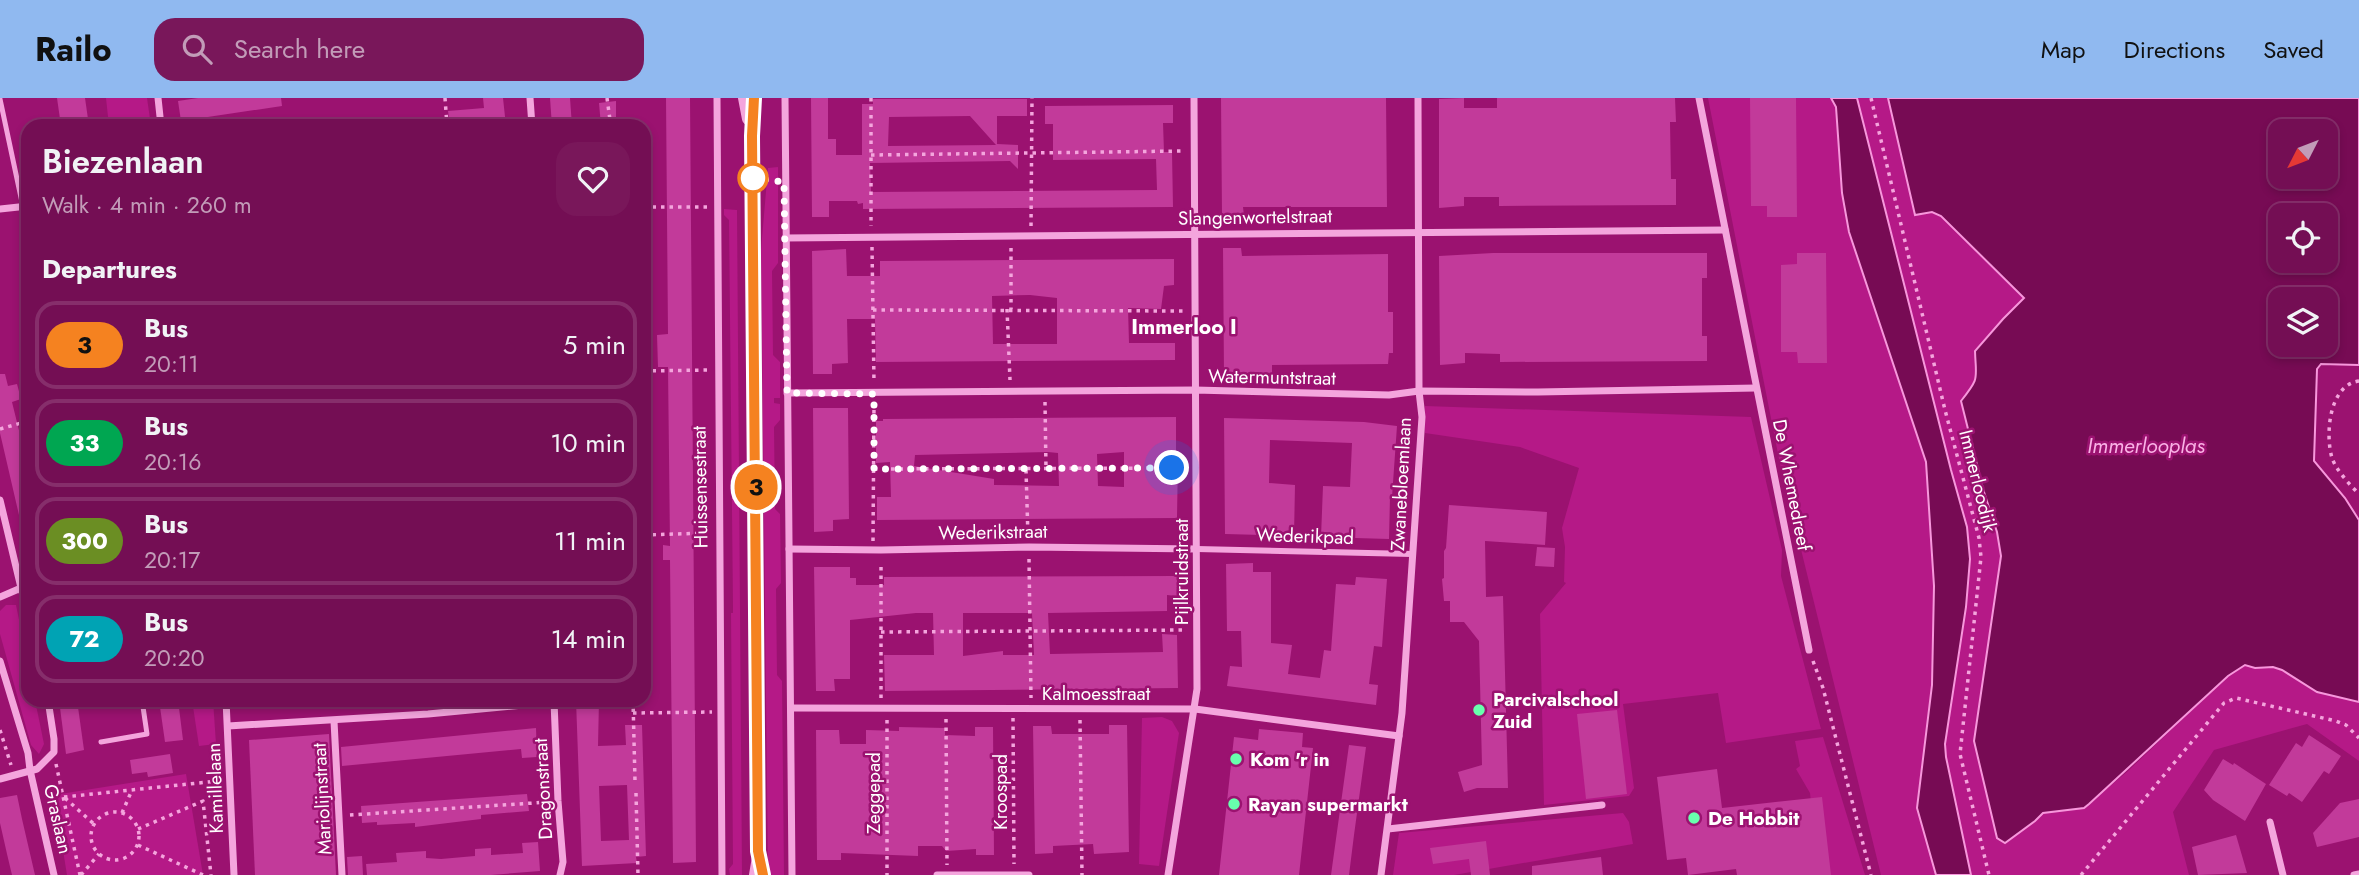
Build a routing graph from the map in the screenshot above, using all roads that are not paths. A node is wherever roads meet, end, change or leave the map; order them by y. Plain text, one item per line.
1 (158, 98) edge
2 (530, 98) edge
3 (717, 98) edge
4 (744, 98) edge
5 (754, 98) edge
6 (785, 98) edge
7 (1194, 98) edge
8 (1418, 98) edge
9 (1699, 98) edge
10 (0, 99) edge
11 (160, 119) edge
12 (532, 119) edge
13 (752, 136) junction
14 (21, 185) edge
15 (21, 207) edge
16 (0, 209) edge
17 (1725, 230) junction
18 (1419, 231) junction
19 (1193, 233) junction
20 (785, 238) junction
21 (1756, 388) junction
22 (1195, 390) junction
23 (1419, 391) junction
24 (787, 393) junction
25 (0, 499) edge
26 (789, 549) junction
27 (1197, 549) junction
28 (1412, 554) junction
29 (21, 588) joint
30 (0, 597) edge
31 (1809, 650) road end
32 (0, 661) edge
33 (49, 707) edge
34 (143, 707) edge
35 (227, 707) edge
36 (485, 707) edge
37 (554, 707) edge
38 (791, 708) junction
39 (1195, 709) junction
40 (334, 720) junction
41 (228, 726) junction
42 (1399, 736) junction
43 (101, 742) dead end
44 (30, 770) junction
45 (0, 779) edge
46 (1602, 805) dead end
47 (2270, 822) dead end
48 (1388, 829) junction
49 (758, 851) junction
50 (947, 874) edge
51 (1014, 874) edge
52 (54, 875) edge
53 (234, 875) edge
54 (342, 875) edge
55 (560, 875) edge
56 (722, 875) edge
57 (755, 875) edge
58 (763, 875) edge
59 (792, 875) edge
60 (937, 875) edge
61 (1030, 875) edge
62 (1168, 875) edge
63 (1381, 875) edge
64 (2283, 875) edge

1 - 11 street
2 - 12 street
3 - 56 street, Huissensestraat
4 - 13 street
5 - 13 street
6 - 20 street
7 - 19 street, Pijlkruidstraat
8 - 18 street, Zwanebloemlaan
9 - 17 street, De Whemedreef
10 - 14 lane
13 - 49 street
15 - 16 street
17 - 18 street, Slangenwortelstraat
17 - 21 street, De Whemedreef
18 - 19 street, Slangenwortelstraat
18 - 23 street, Zwanebloemlaan
19 - 20 street, Slangenwortelstraat
19 - 22 street, Pijlkruidstraat
20 - 24 street
21 - 23 street, Watermuntstraat
21 - 31 street, De Whemedreef
22 - 23 street, Watermuntstraat
22 - 24 street, Watermuntstraat
22 - 27 street, Pijlkruidstraat
23 - 28 street, Zwanebloemlaan
24 - 26 street
25 - 29 street
26 - 27 street, Wederikstraat
26 - 38 street
27 - 28 street, Wederikpad
27 - 39 street, Pijlkruidstraat
28 - 42 street, Zwanebloemlaan
29 - 30 street
32 - 44 street, Graslaan
33 - 44 street, Graslaan
34 - 43 lane
35 - 41 street, Kamillelaan
36 - 40 street
37 - 55 street, Dragonstraat
38 - 39 street, Kalmoesstraat
38 - 59 street
39 - 42 street, Kalmoesstraat
39 - 62 street, Pijlkruidstraat
40 - 41 street
40 - 54 street, Mariolijnstraat
41 - 53 street, Kamillelaan
42 - 48 street, Zwanebloemlaan
44 - 45 street
44 - 52 street, Graslaan
46 - 48 street
47 - 64 street
48 - 63 street, Zwanebloemlaan
49 - 57 street
49 - 58 street
50 - 51 street
50 - 60 street
51 - 61 street

